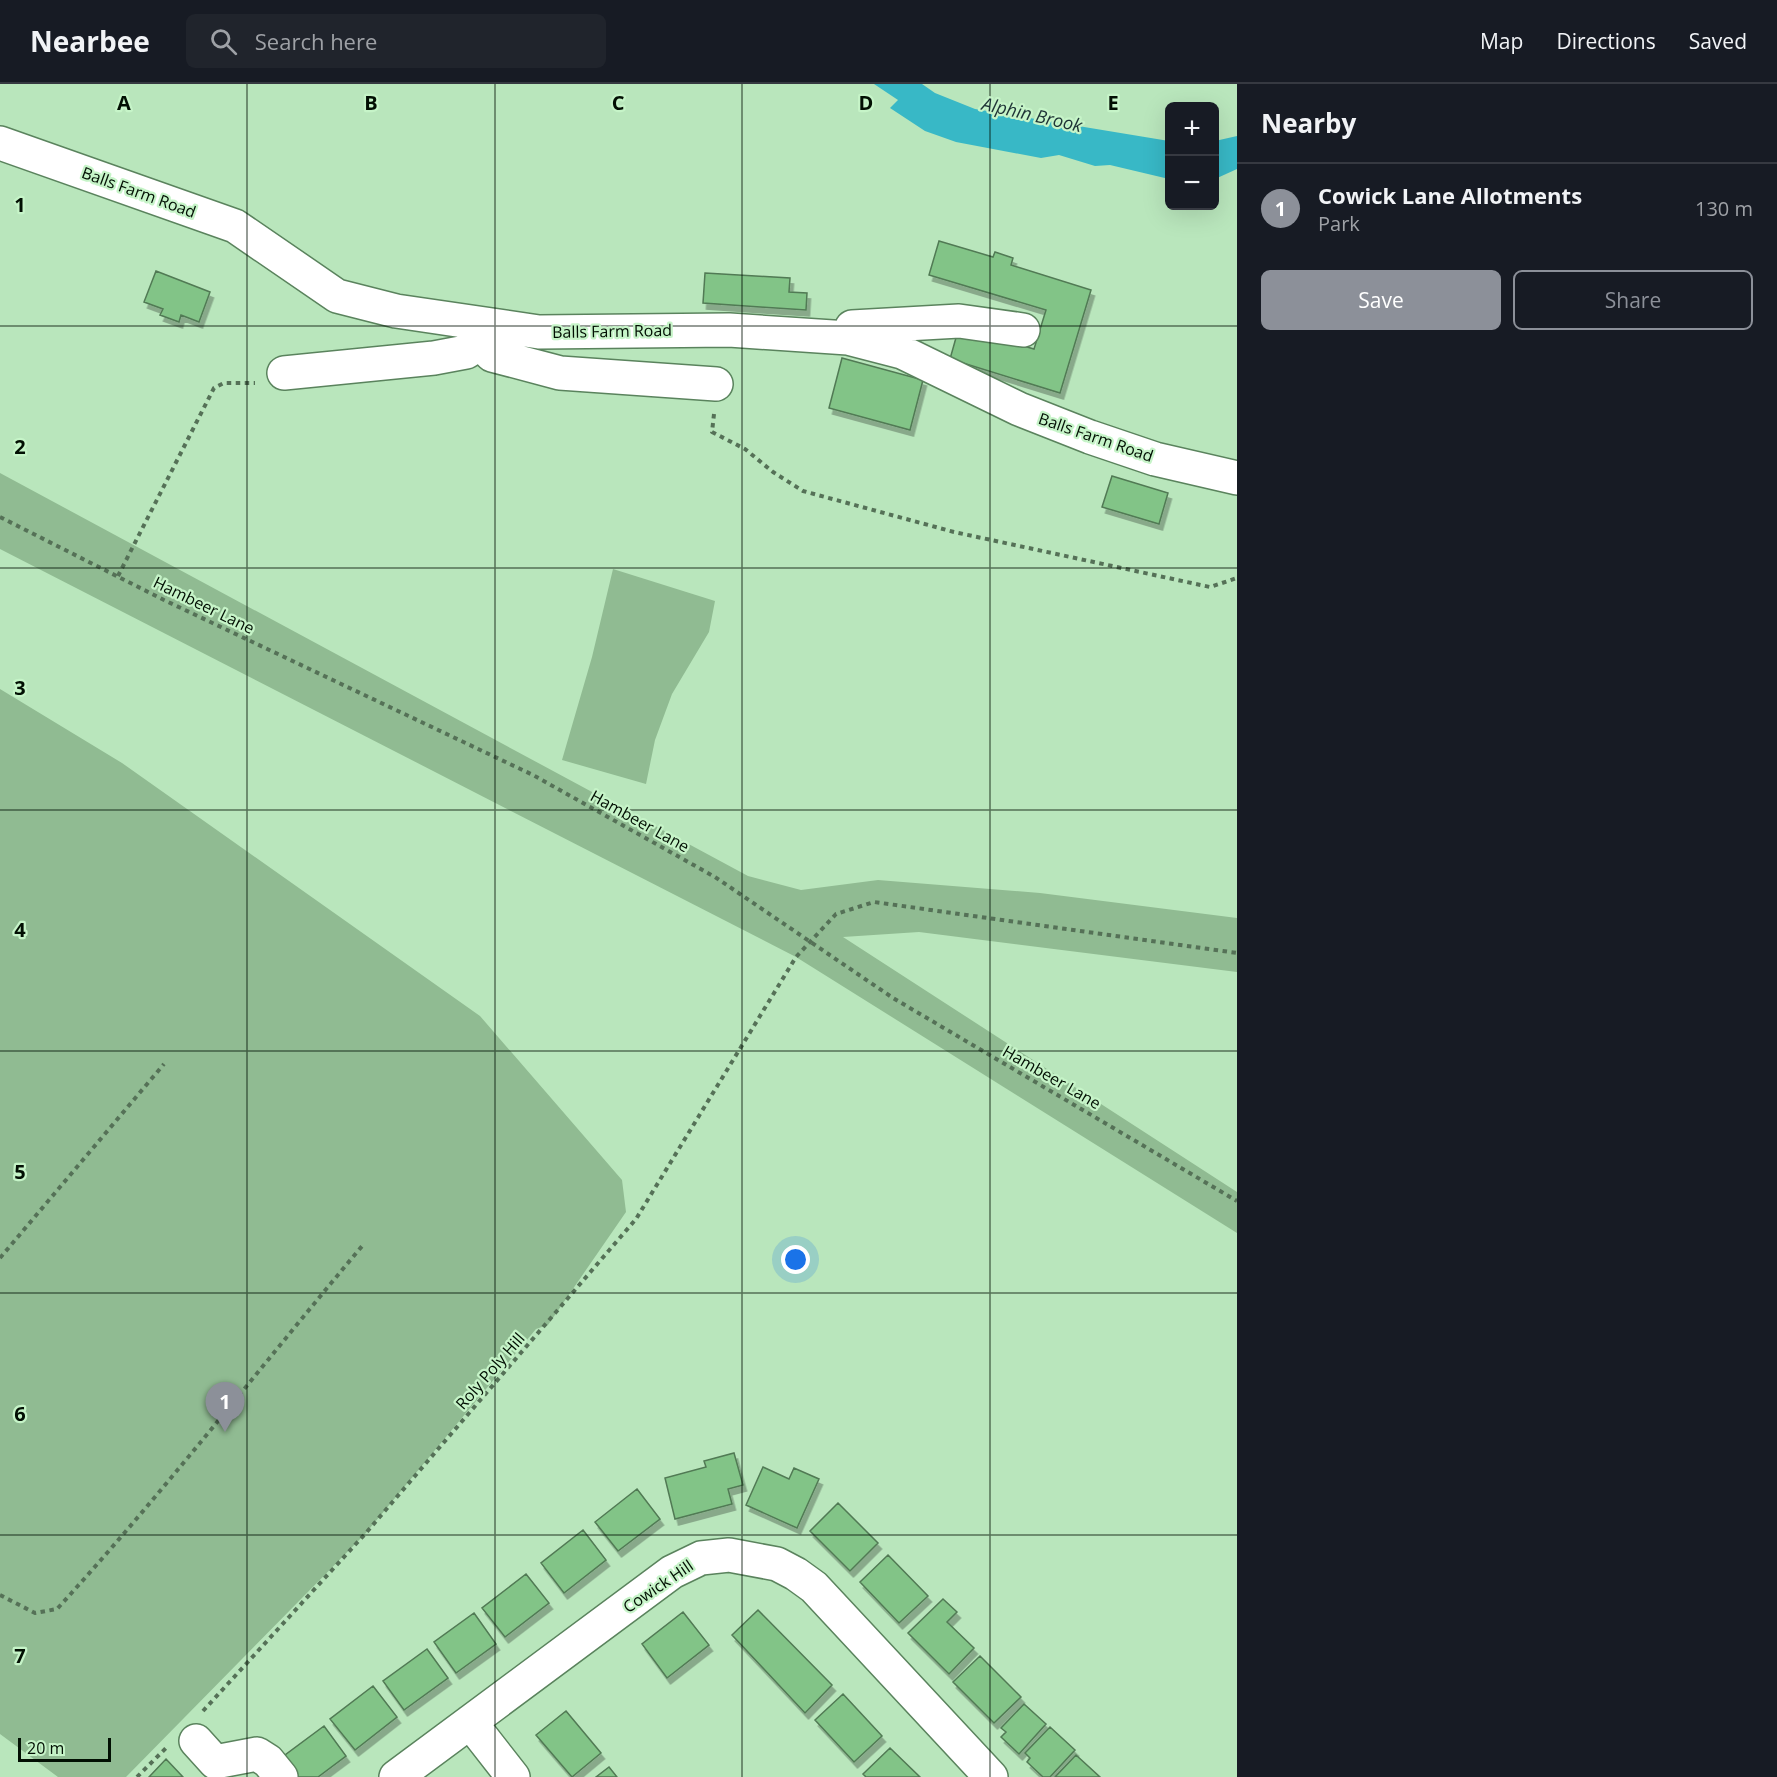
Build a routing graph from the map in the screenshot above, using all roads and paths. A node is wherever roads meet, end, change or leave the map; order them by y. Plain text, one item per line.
1 (0, 143) edge
2 (1023, 330) dead end
3 (484, 334) junction
4 (833, 339) junction
5 (284, 373) joint
6 (716, 384) joint
7 (1237, 478) edge
8 (0, 517) edge
9 (118, 576) junction
10 (1237, 578) edge
11 (810, 942) junction
12 (1237, 953) edge
13 (164, 1064) dead end
14 (1237, 1201) edge
15 (363, 1245) dead end
16 (0, 1258) edge
17 (0, 1595) edge
18 (470, 1722) junction
19 (187, 1734) junction
20 (136, 1777) edge
21 (281, 1777) edge
22 (396, 1777) edge
23 (513, 1777) edge
24 (991, 1777) edge

1 - 3 street, Balls Farm Road
2 - 4 street
3 - 4 street, Balls Farm Road
3 - 5 street
3 - 6 street
4 - 7 street, Balls Farm Road
5 - 9 path
6 - 10 path
8 - 9 path, Hambeer Lane
9 - 11 path, Hambeer Lane
11 - 12 path, Roly Poly Hill
11 - 14 path, Hambeer Lane
11 - 19 path, Roly Poly Hill
13 - 16 path
15 - 17 path
18 - 22 street, Cowick Hill
18 - 23 street
18 - 24 street, Cowick Hill
19 - 20 path, Roly Poly Hill
19 - 21 street

